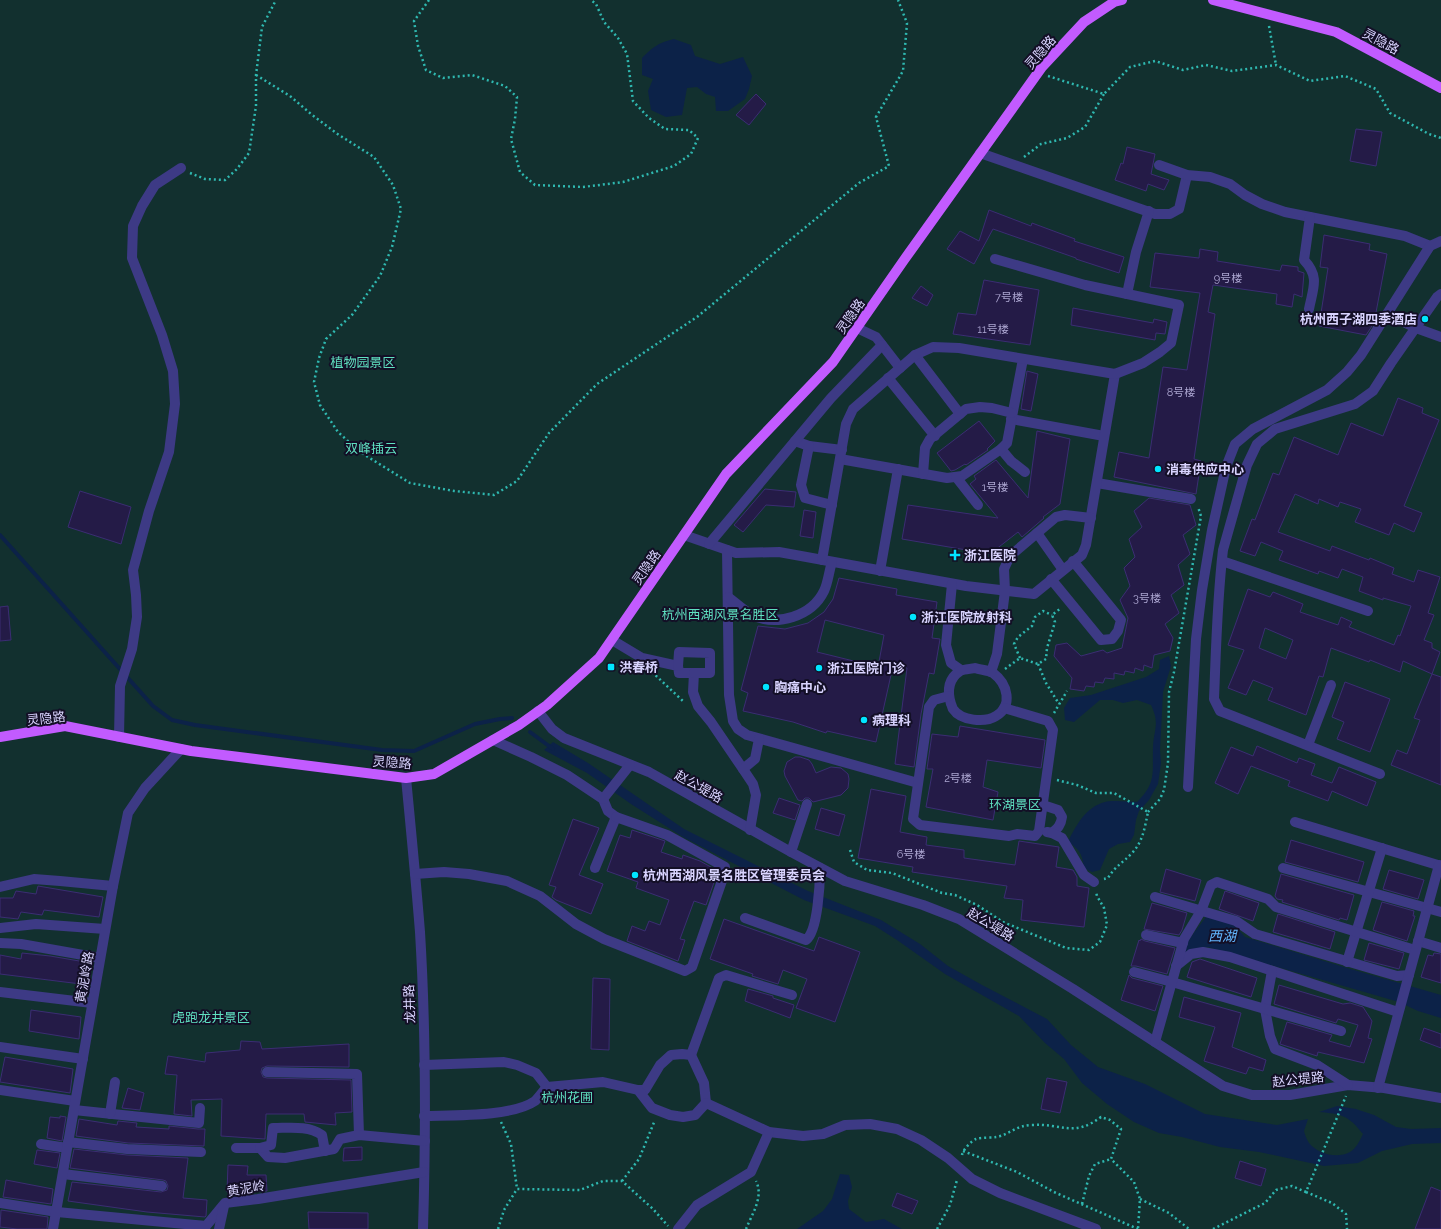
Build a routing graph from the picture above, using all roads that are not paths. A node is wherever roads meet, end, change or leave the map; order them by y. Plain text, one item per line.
1 (1213, 0) edge
2 (1117, 1) edge
3 (1441, 88) edge
4 (980, 153) junction
5 (1159, 165) dead end
6 (181, 168) road end
7 (1187, 175) junction
8 (1149, 211) junction
9 (1310, 217) junction
10 (1441, 241) edge
11 (1430, 246) junction
12 (995, 259) dead end
13 (1127, 294) junction
14 (1441, 294) edge
15 (1309, 309) dead end
16 (1387, 314) junction
17 (857, 328) junction
18 (1416, 328) junction
19 (1441, 337) edge
20 (882, 345) junction
21 (916, 355) junction
22 (1023, 359) junction
23 (900, 368) junction
24 (1114, 374) junction
25 (888, 378) junction
26 (960, 414) junction
27 (1012, 416) junction
28 (935, 436) junction
29 (1104, 436) junction
30 (795, 441) junction
31 (809, 446) junction
32 (1001, 449) junction
33 (841, 454) junction
34 (898, 469) junction
35 (1025, 472) dead end
36 (923, 474) junction
37 (956, 476) junction
38 (1097, 483) junction
39 (1191, 499) road end
40 (832, 505) junction
41 (978, 505) dead end
42 (1091, 518) junction
43 (1037, 533) junction
44 (684, 535) junction
45 (709, 544) junction
46 (727, 550) junction
47 (827, 561) junction
48 (1073, 561) junction
49 (1222, 561) junction
50 (1063, 570) junction
51 (880, 571) junction
52 (1051, 579) junction
53 (952, 584) junction
54 (1005, 591) junction
55 (728, 597) junction
56 (1368, 611) dead end
57 (612, 640) junction
58 (678, 666) junction
59 (961, 670) junction
60 (694, 673) junction
61 (994, 674) junction
62 (1331, 685) dead end
63 (949, 696) junction
64 (1004, 708) junction
65 (538, 711) junction
66 (0, 737) edge
67 (119, 737) junction
68 (760, 739) junction
69 (493, 740) junction
70 (1308, 745) junction
71 (181, 749) junction
72 (630, 765) junction
73 (743, 769) junction
74 (1380, 774) dead end
75 (406, 778) junction
76 (918, 783) junction
77 (1188, 787) dead end
78 (606, 796) junction
79 (806, 804) dead end
80 (1043, 805) junction
81 (616, 817) junction
82 (1295, 822) dead end
83 (750, 830) junction
84 (1039, 831) junction
85 (1052, 833) junction
86 (1382, 848) junction
87 (791, 852) junction
88 (1440, 865) edge
89 (595, 868) dead end
90 (820, 868) junction
91 (1283, 868) dead end
92 (414, 874) junction
93 (1094, 882) road end
94 (112, 886) junction
95 (0, 887) edge
96 (1368, 892) junction
97 (1155, 897) dead end
98 (1427, 908) junction
99 (1201, 911) junction
100 (1441, 912) edge
101 (745, 918) dead end
102 (0, 928) edge
103 (105, 929) junction
104 (1356, 932) junction
105 (1146, 935) dead end
106 (0, 943) edge
107 (1183, 943) junction
108 (1417, 945) junction
109 (1441, 948) edge
110 (100, 958) junction
111 (1347, 962) junction
112 (1176, 966) junction
113 (1272, 971) junction
114 (1134, 972) dead end
115 (1409, 975) junction
116 (1172, 982) junction
117 (0, 992) edge
118 (792, 995) dead end
119 (92, 1003) junction
120 (1264, 1009) junction
121 (1398, 1012) junction
122 (1341, 1031) dead end
123 (1154, 1042) junction
124 (0, 1046) edge
125 (691, 1055) junction
126 (83, 1059) junction
127 (424, 1065) junction
128 (267, 1072) dead end
129 (115, 1082) dead end
130 (1348, 1085) junction
131 (547, 1087) junction
132 (1378, 1088) junction
133 (0, 1090) edge
134 (638, 1090) junction
135 (1441, 1098) edge
136 (706, 1103) junction
137 (75, 1106) junction
138 (200, 1108) dead end
139 (110, 1114) junction
140 (424, 1116) junction
141 (769, 1132) junction
142 (359, 1134) junction
143 (425, 1140) junction
144 (41, 1144) dead end
145 (68, 1145) junction
146 (236, 1148) dead end
147 (260, 1148) junction
148 (325, 1151) junction
149 (202, 1152) dead end
150 (424, 1172) junction
151 (63, 1174) junction
152 (162, 1186) dead end
153 (225, 1202) junction
154 (0, 1203) edge
155 (57, 1212) junction
156 (54, 1229) edge
157 (219, 1229) edge
158 (423, 1229) edge
159 (678, 1229) edge
160 (1096, 1229) edge

1 - 3 main road, 灵隐路
2 - 4 main road, 灵隐路
4 - 8 street
4 - 17 main road, 灵隐路
5 - 7 street
6 - 67 street
7 - 8 street
7 - 9 street
8 - 13 street
9 - 11 street
9 - 15 street
10 - 11 street
11 - 16 street
12 - 13 street
13 - 24 street
14 - 18 street
16 - 18 street
16 - 77 street
17 - 20 street
17 - 44 main road, 灵隐路
18 - 19 street
18 - 49 street
20 - 23 street
20 - 30 street
21 - 22 street
21 - 23 street
21 - 26 street
22 - 24 street
22 - 27 street
23 - 25 street
24 - 29 street
25 - 28 street
25 - 33 street
26 - 27 street
26 - 28 street
27 - 29 street
27 - 32 street
28 - 36 street
29 - 38 street
30 - 31 street
30 - 45 street
31 - 33 street
31 - 40 street
32 - 35 street
32 - 37 street
33 - 34 street
33 - 40 street
34 - 36 street
34 - 51 street
36 - 37 street
37 - 41 street
38 - 39 street
38 - 42 street
40 - 47 street
42 - 43 street
42 - 48 street
43 - 50 street
43 - 54 street
44 - 45 street
44 - 57 main road, 灵隐路
45 - 46 street
46 - 47 street
46 - 55 street
47 - 51 street
47 - 55 street
48 - 50 street
48 - 52 street
49 - 56 street
49 - 70 street
50 - 52 street
51 - 53 street
52 - 54 street
53 - 54 street
53 - 59 street
54 - 61 street
55 - 68 street
57 - 58 street
57 - 65 main road, 灵隐路
58 - 60 street
58 - 60 street
59 - 61 street
59 - 63 street
60 - 73 street
61 - 64 street
62 - 70 street
63 - 64 street
63 - 76 street
64 - 80 street
65 - 69 main road, 灵隐路
65 - 72 street, 赵公堤路
66 - 67 main road, 灵隐路
67 - 71 main road, 灵隐路
68 - 73 street
68 - 76 street
69 - 75 main road, 灵隐路
69 - 78 street
70 - 74 street
71 - 75 main road, 灵隐路
71 - 94 street, 黄泥岭路
72 - 78 street
72 - 83 street, 赵公堤路
73 - 83 street
75 - 92 street, 龙井路
76 - 84 street
78 - 81 street
79 - 87 street
80 - 84 street
80 - 85 street
81 - 89 street
81 - 92 street
82 - 86 street
83 - 87 street, 赵公堤路
84 - 85 street
85 - 93 street
86 - 88 street
86 - 96 street
87 - 90 street, 赵公堤路
88 - 98 street
90 - 101 street
90 - 123 street, 赵公堤路
91 - 96 street
92 - 127 street, 龙井路
94 - 95 street
94 - 103 street, 黄泥岭路
96 - 98 street
96 - 104 street
97 - 99 street
98 - 100 street
98 - 108 street
99 - 104 street
99 - 107 street
99 - 111 street
102 - 103 street
103 - 110 street, 黄泥岭路
104 - 108 street
104 - 111 street
105 - 107 street
106 - 110 street
107 - 112 street
108 - 109 street
108 - 115 street
110 - 119 street, 黄泥岭路
111 - 115 street
112 - 113 street
112 - 116 street
113 - 120 street
113 - 121 street
114 - 116 street
115 - 121 street
116 - 120 street
116 - 123 street
117 - 119 street
118 - 125 street
119 - 126 street, 黄泥岭路
120 - 122 street
120 - 130 street
121 - 132 street
123 - 130 street, 赵公堤路
124 - 126 street
125 - 134 street
125 - 136 street
126 - 137 street, 黄泥岭路
127 - 131 street
127 - 140 street, 龙井路
128 - 142 street
129 - 139 street
130 - 132 street, 赵公堤路
131 - 134 street
131 - 140 street
132 - 135 street, 赵公堤路
133 - 137 street
134 - 136 street
136 - 141 street
137 - 139 street
137 - 145 street, 黄泥岭路
138 - 139 street
140 - 143 street, 龙井路
141 - 159 street
141 - 160 street
142 - 143 street
142 - 148 street
143 - 150 street, 龙井路
144 - 145 street
145 - 149 street
145 - 151 street, 黄泥岭路
146 - 147 street
147 - 148 street
147 - 148 street
150 - 153 street, 黄泥岭
150 - 158 street, 龙井路
151 - 152 street
151 - 155 street, 黄泥岭路
153 - 155 street, 黄泥岭
153 - 157 street
154 - 155 street, 黄泥岭
155 - 156 street, 黄泥岭路

